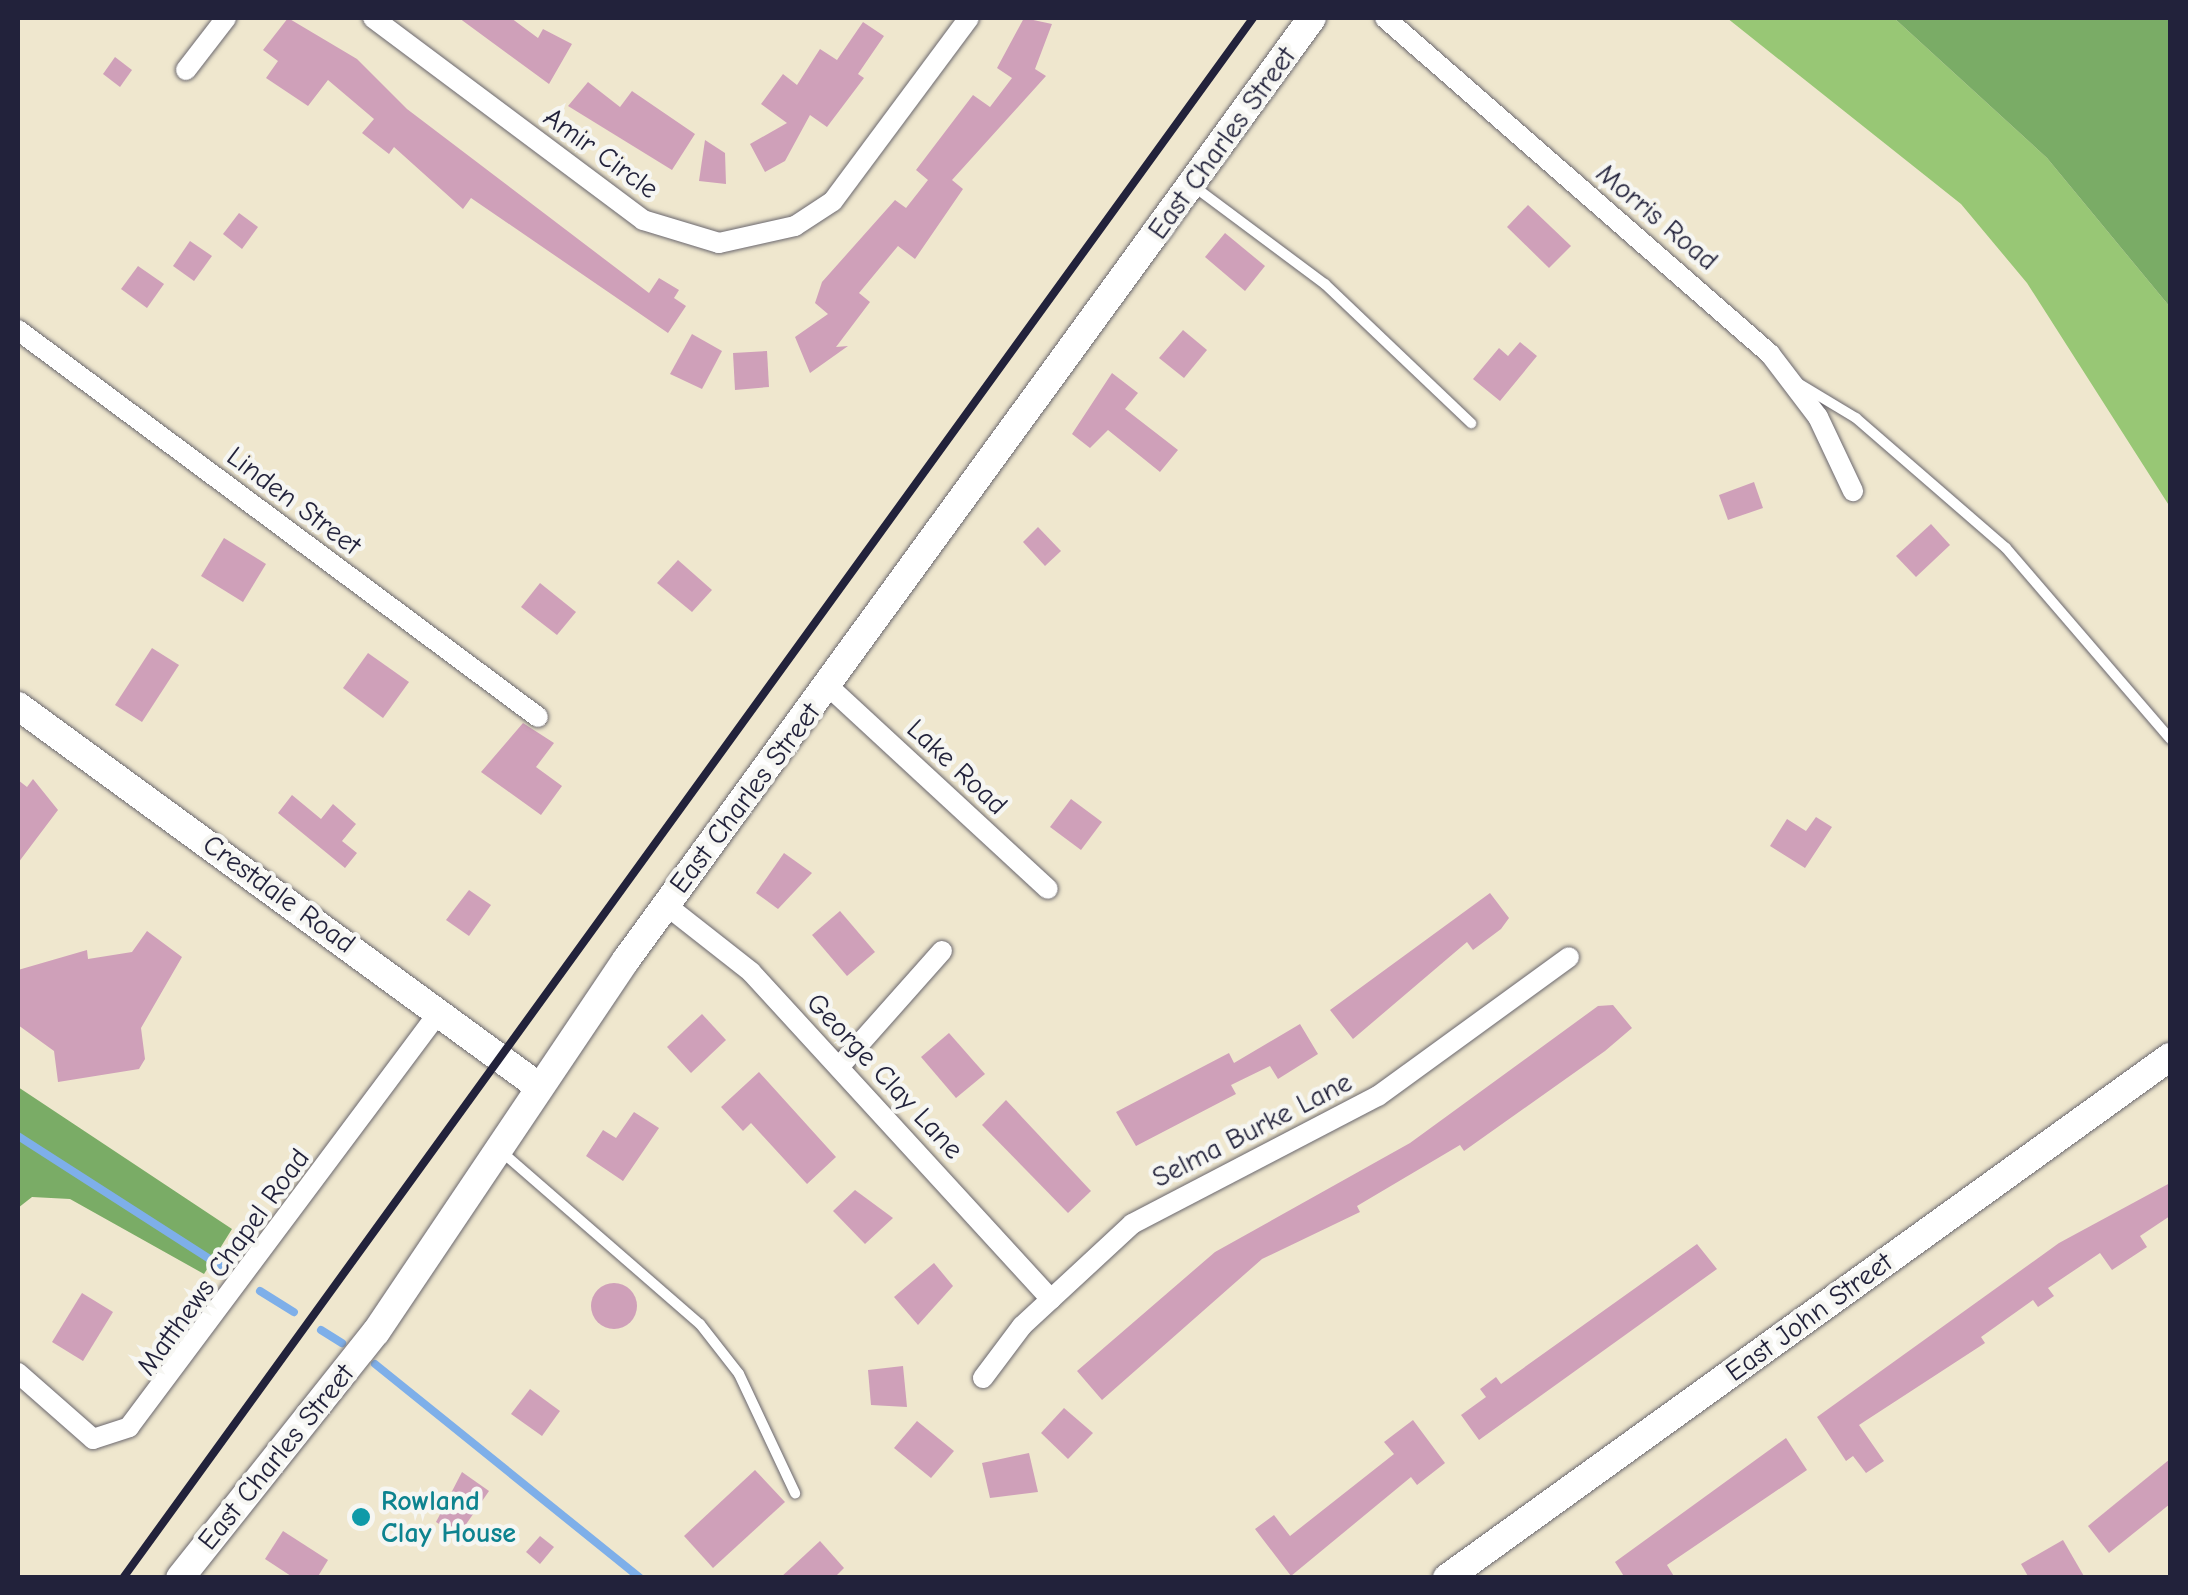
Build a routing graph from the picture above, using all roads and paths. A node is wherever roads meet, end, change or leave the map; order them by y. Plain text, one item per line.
1 (226, 18) edge
2 (372, 18) edge
3 (969, 18) edge
4 (1312, 18) edge
5 (1385, 18) edge
6 (186, 70) dead end
7 (1192, 185) junction
8 (18, 330) edge
9 (1792, 380) junction
10 (1472, 423) dead end
11 (1852, 492) dead end
12 (828, 686) junction
13 (18, 706) edge
14 (538, 717) dead end
15 (2170, 739) edge
16 (1048, 889) dead end
17 (666, 904) junction
18 (942, 951) dead end
19 (1570, 957) dead end
20 (438, 1012) junction
21 (2170, 1057) edge
22 (840, 1066) junction
23 (538, 1086) junction
24 (498, 1148) junction
25 (1051, 1299) junction
26 (18, 1373) edge
27 (982, 1378) dead end
28 (796, 1493) dead end
29 (180, 1578) edge
30 (1448, 1578) edge

1 - 6 street
2 - 3 street, Amir Circle
4 - 7 street, East Charles Street
5 - 9 street, Morris Road
7 - 10 lane
7 - 12 street, East Charles Street
8 - 14 street, Linden Street
9 - 11 street, Morris Road
9 - 15 lane
12 - 16 street, Lake Road
12 - 17 street, East Charles Street
13 - 20 street, Crestdale Road
17 - 22 street, George Clay Lane
17 - 23 street, East Charles Street
18 - 22 street
19 - 25 street, Selma Burke Lane
20 - 23 street, Crestdale Road
20 - 26 street, Matthews Chapel Road
21 - 30 street, East John Street
22 - 25 street, George Clay Lane
23 - 24 street, East Charles Street
24 - 28 lane
24 - 29 street, East Charles Street
25 - 27 street, Selma Burke Lane

